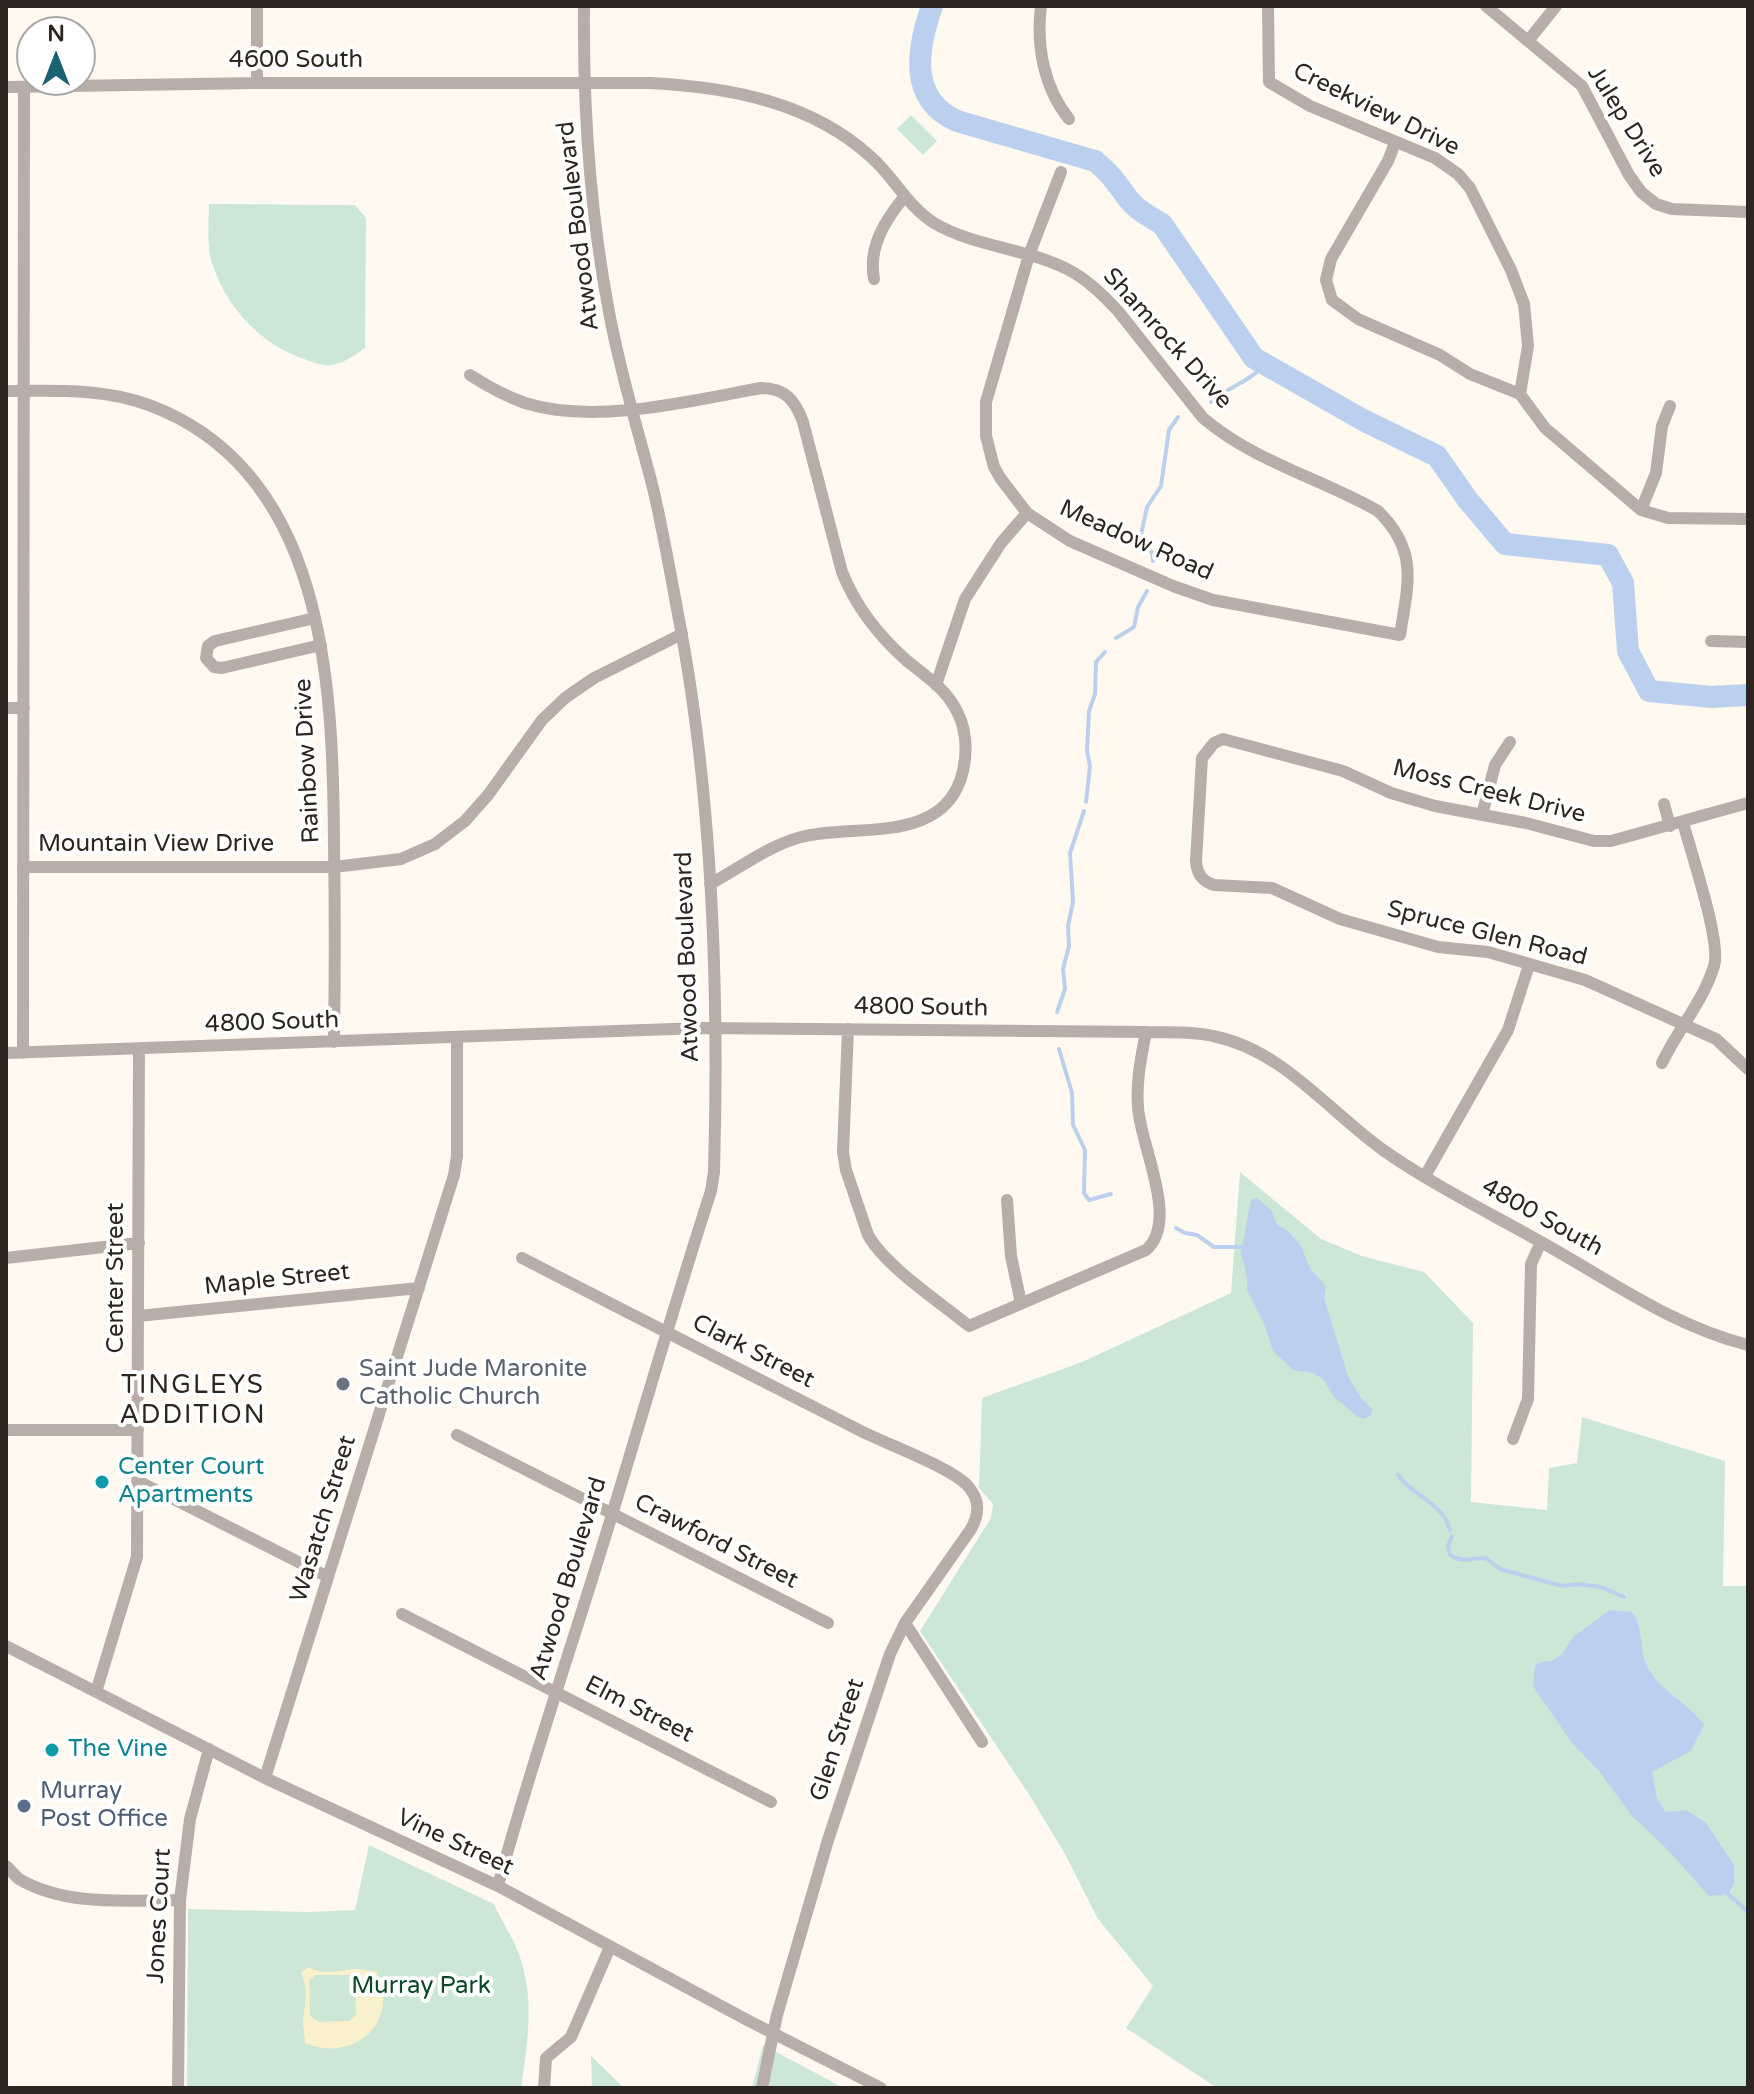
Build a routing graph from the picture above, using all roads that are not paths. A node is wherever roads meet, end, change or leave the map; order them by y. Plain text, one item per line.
1 (257, 6) edge
2 (584, 6) edge
3 (1041, 6) edge
4 (1268, 6) edge
5 (1486, 6) edge
6 (1556, 6) edge
7 (1528, 41) junction
8 (257, 83) junction
9 (585, 83) junction
10 (96, 86) edge
11 (24, 96) edge
12 (1069, 119) dead end
13 (1395, 143) junction
14 (1061, 172) dead end
15 (905, 196) junction
16 (1748, 212) edge
17 (1029, 255) junction
18 (874, 279) dead end
19 (470, 375) dead end
20 (6, 391) edge
21 (24, 391) junction
22 (1520, 394) junction
23 (1670, 406) dead end
24 (631, 409) junction
25 (1641, 510) junction
26 (1027, 513) junction
27 (1748, 519) edge
28 (315, 618) junction
29 (682, 634) junction
30 (1400, 635) joint
31 (1711, 641) dead end
32 (1748, 642) edge
33 (321, 645) junction
34 (936, 685) junction
35 (6, 708) edge
36 (24, 708) junction
37 (1510, 742) dead end
38 (1748, 803) edge
39 (1664, 804) dead end
40 (1482, 815) junction
41 (1676, 824) junction
42 (23, 867) junction
43 (334, 867) junction
44 (1202, 879) joint
45 (710, 884) junction
46 (1529, 965) junction
47 (1684, 1025) junction
48 (714, 1028) junction
49 (848, 1029) junction
50 (1146, 1032) junction
51 (457, 1038) junction
52 (334, 1042) junction
53 (139, 1050) junction
54 (6, 1053) edge
55 (23, 1053) junction
56 (1662, 1063) dead end
57 (1748, 1069) edge
58 (1425, 1176) junction
59 (1007, 1200) dead end
60 (1541, 1242) junction
61 (139, 1243) junction
62 (6, 1258) edge
63 (522, 1258) dead end
64 (419, 1288) junction
65 (1021, 1303) junction
66 (138, 1316) junction
67 (666, 1332) junction
68 (1748, 1345) edge
69 (6, 1430) edge
70 (138, 1430) junction
71 (457, 1435) dead end
72 (1513, 1439) dead end
73 (138, 1481) junction
74 (965, 1483) joint
75 (612, 1514) junction
76 (328, 1577) junction
77 (402, 1614) dead end
78 (828, 1623) dead end
79 (905, 1623) junction
80 (6, 1646) edge
81 (96, 1692) junction
82 (557, 1693) junction
83 (982, 1742) dead end
84 (209, 1749) junction
85 (265, 1778) junction
86 (771, 1802) dead end
87 (6, 1866) edge
88 (11, 1877) edge
89 (498, 1886) junction
90 (180, 1900) junction
91 (610, 1947) junction
92 (774, 2033) junction
93 (178, 2088) edge
94 (544, 2088) edge
95 (762, 2088) edge
96 (881, 2088) edge

1 - 8 street
2 - 9 street, Atwood Boulevard
3 - 12 street
4 - 13 street, Creekview Drive
5 - 7 street, Julep Drive
6 - 7 street
7 - 16 street, Julep Drive
8 - 9 street, 4600 South
8 - 10 street, 4600 South
9 - 15 street, Shamrock Drive
9 - 24 street, Atwood Boulevard
11 - 21 street
13 - 22 street, Creekview Drive
13 - 22 street
14 - 17 street, Meadow Road
15 - 17 street, Shamrock Drive
15 - 18 street
17 - 26 street, Meadow Road
17 - 30 street, Shamrock Drive
19 - 24 street
20 - 21 street, Rainbow Drive
21 - 28 street, Rainbow Drive
21 - 36 street
22 - 25 street
23 - 25 street
24 - 29 street, Atwood Boulevard
24 - 34 street
25 - 27 street
26 - 30 street, Meadow Road
26 - 34 street
28 - 33 street, Rainbow Drive
28 - 33 street
29 - 43 street, Mountain View Drive
29 - 45 street, Atwood Boulevard
31 - 32 street
33 - 43 street, Rainbow Drive
34 - 45 street
35 - 36 street
36 - 42 street
37 - 40 street
38 - 41 street, Moss Creek Drive
39 - 41 street
40 - 41 street, Moss Creek Drive
40 - 44 street, Moss Creek Drive
41 - 47 street
42 - 43 street, Mountain View Drive
42 - 55 street
43 - 52 street, Rainbow Drive
44 - 46 street, Spruce Glen Road
45 - 48 street, Atwood Boulevard
46 - 47 street, Spruce Glen Road
46 - 58 street
47 - 56 street
47 - 57 street, Spruce Glen Road
48 - 49 street, 4800 South
48 - 51 street, 4800 South
48 - 67 street, Atwood Boulevard
49 - 50 street, 4800 South
49 - 65 street
50 - 58 street, 4800 South
50 - 65 street
51 - 52 street, 4800 South
51 - 64 street, Wasatch Street
52 - 53 street, 4800 South
53 - 55 street, 4800 South
53 - 61 street, Center Street
54 - 55 street, 4800 South
58 - 60 street, 4800 South
59 - 65 street
60 - 68 street, 4800 South
60 - 72 street
61 - 62 street
61 - 66 street, Center Street
63 - 67 street, Clark Street
64 - 66 street, Maple Street
64 - 76 street, Wasatch Street
66 - 70 street, Center Street
67 - 74 street, Clark Street
67 - 75 street, Atwood Boulevard
69 - 70 street
70 - 73 street, Center Street
71 - 75 street, Crawford Street
73 - 76 street
73 - 81 street, Center Street
74 - 79 street, Glen Street
75 - 78 street, Crawford Street
75 - 82 street, Atwood Boulevard
76 - 85 street, Wasatch Street
77 - 82 street, Elm Street
79 - 83 street
79 - 92 street, Glen Street
80 - 81 street, Vine Street
81 - 84 street, Vine Street
82 - 86 street, Elm Street
82 - 89 street, Atwood Boulevard
84 - 85 street, Vine Street
84 - 90 street, Jones Court
85 - 89 street, Vine Street
87 - 88 street
88 - 90 street
89 - 91 street, Vine Street
90 - 93 street, Jones Court
91 - 92 street, Vine Street
91 - 94 street
92 - 95 street, Glen Street
92 - 96 street, Vine Street

